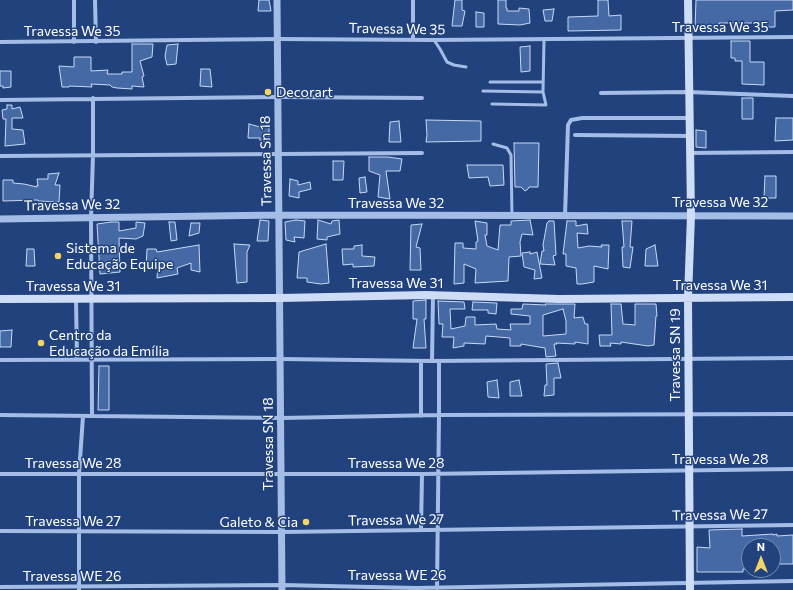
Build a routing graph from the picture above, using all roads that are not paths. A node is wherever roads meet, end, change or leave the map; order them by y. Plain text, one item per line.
1 (74, 0) edge
2 (95, 0) edge
3 (277, 0) edge
4 (413, 0) edge
5 (688, 0) edge
6 (793, 37) edge
7 (278, 38) junction
8 (687, 38) junction
9 (413, 40) junction
10 (434, 40) junction
11 (544, 40) junction
12 (0, 42) edge
13 (74, 42) junction
14 (96, 42) junction
15 (466, 67) dead end
16 (490, 82) dead end
17 (543, 82) junction
18 (483, 91) dead end
19 (544, 92) junction
20 (688, 92) junction
21 (601, 93) dead end
22 (793, 96) edge
23 (277, 97) junction
24 (93, 98) junction
25 (422, 98) dead end
26 (0, 100) edge
27 (492, 104) dead end
28 (690, 118) junction
29 (575, 135) dead end
30 (690, 136) junction
31 (493, 144) dead end
32 (793, 152) edge
33 (279, 153) junction
34 (422, 153) dead end
35 (690, 153) junction
36 (93, 155) junction
37 (0, 156) edge
38 (691, 215) junction
39 (280, 216) junction
40 (512, 216) junction
41 (565, 216) junction
42 (793, 216) edge
43 (91, 218) junction
44 (0, 219) edge
45 (433, 296) junction
46 (793, 297) edge
47 (76, 298) junction
48 (280, 298) junction
49 (688, 298) junction
50 (0, 299) edge
51 (92, 299) junction
52 (688, 358) junction
53 (793, 358) edge
54 (281, 359) junction
55 (0, 360) edge
56 (77, 360) junction
57 (92, 360) junction
58 (421, 361) junction
59 (432, 361) junction
60 (439, 361) junction
61 (793, 414) edge
62 (0, 415) edge
63 (440, 415) junction
64 (688, 415) junction
65 (83, 416) junction
66 (92, 416) junction
67 (421, 416) junction
68 (281, 418) junction
69 (793, 469) edge
70 (688, 470) junction
71 (0, 474) edge
72 (79, 474) junction
73 (282, 474) junction
74 (422, 474) junction
75 (438, 474) junction
76 (793, 525) edge
77 (689, 526) junction
78 (420, 530) junction
79 (438, 530) junction
80 (0, 532) edge
81 (79, 532) junction
82 (282, 532) junction
83 (793, 581) edge
84 (0, 587) edge
85 (690, 587) edge
86 (79, 588) edge
87 (282, 588) edge
88 (437, 588) edge
89 (416, 589) edge

1 - 13 street
2 - 14 street
3 - 7 street, Travessa Sn 18
4 - 9 street
5 - 8 main road, Travessa SN 19
6 - 8 street, Travessa We 35
7 - 9 street, Travessa We 35
7 - 14 street, Travessa We 35
7 - 23 street, Travessa Sn 18
8 - 11 street, Travessa We 35
8 - 20 main road, Travessa SN 19
9 - 10 street, Travessa We 35
10 - 11 street, Travessa We 35
10 - 15 lane
11 - 17 lane
12 - 13 street, Travessa We 35
13 - 14 street, Travessa We 35
16 - 17 lane
17 - 19 lane
18 - 19 lane
19 - 27 lane
20 - 21 street
20 - 22 street
20 - 28 main road, Travessa SN 19
23 - 24 street
23 - 25 street
23 - 33 street, Travessa Sn 18
24 - 26 street
24 - 36 street
28 - 30 main road, Travessa SN 19
28 - 41 street
29 - 30 street
30 - 35 main road, Travessa SN 19
31 - 40 lane
32 - 35 street
33 - 34 street
33 - 36 street
33 - 39 street, Travessa Sn 18
35 - 38 main road, Travessa SN 19
36 - 37 street
36 - 43 street
38 - 41 street, Travessa We 32
38 - 42 street, Travessa We 32
38 - 49 main road, Travessa SN 19
39 - 40 street, Travessa We 32
39 - 43 street, Travessa We 32
39 - 48 street, Travessa Sn 18
40 - 41 street, Travessa We 32
43 - 44 street, Travessa We 32
43 - 51 street
45 - 48 main road, Travessa We 31
45 - 49 main road, Travessa We 31
45 - 59 street
46 - 49 main road, Travessa We 31
47 - 50 main road, Travessa We 31
47 - 51 main road, Travessa We 31
47 - 56 street
48 - 51 main road, Travessa We 31
48 - 54 street, Travessa SN 18
49 - 52 main road, Travessa SN 19
51 - 57 street
52 - 53 street
52 - 60 street
52 - 64 main road, Travessa SN 19
54 - 57 street
54 - 58 street
54 - 68 street, Travessa SN 18
55 - 56 street
56 - 57 street
57 - 66 street
58 - 59 street
58 - 67 street
59 - 60 street
60 - 63 street
61 - 64 street
62 - 65 street
63 - 64 street
63 - 67 street
63 - 75 street
64 - 70 main road, Travessa SN 19
65 - 66 street
65 - 72 street
66 - 68 street
67 - 68 street
68 - 73 street, Travessa SN 18
69 - 70 street, Travessa We 28
70 - 75 street, Travessa We 28
70 - 77 main road, Travessa SN 19
71 - 72 street, Travessa We 28
72 - 73 street, Travessa We 28
72 - 81 street
73 - 74 street, Travessa We 28
73 - 82 street, Travessa SN 18
74 - 75 street, Travessa We 28
74 - 78 street
75 - 79 street
76 - 77 street, Travessa We 27
77 - 79 street, Travessa We 27
77 - 85 main road, Travessa SN 19
78 - 79 street, Travessa We 27
78 - 82 street, Travessa We 27
79 - 88 street
80 - 81 street, Travessa We 27
81 - 82 street, Travessa We 27
81 - 86 street
82 - 87 street, Travessa SN 18
83 - 85 street, Travessa WE 26
84 - 86 street, Travessa WE 26
85 - 88 street, Travessa WE 26
86 - 87 street, Travessa WE 26
87 - 89 street, Travessa WE 26
88 - 89 street, Travessa WE 26

